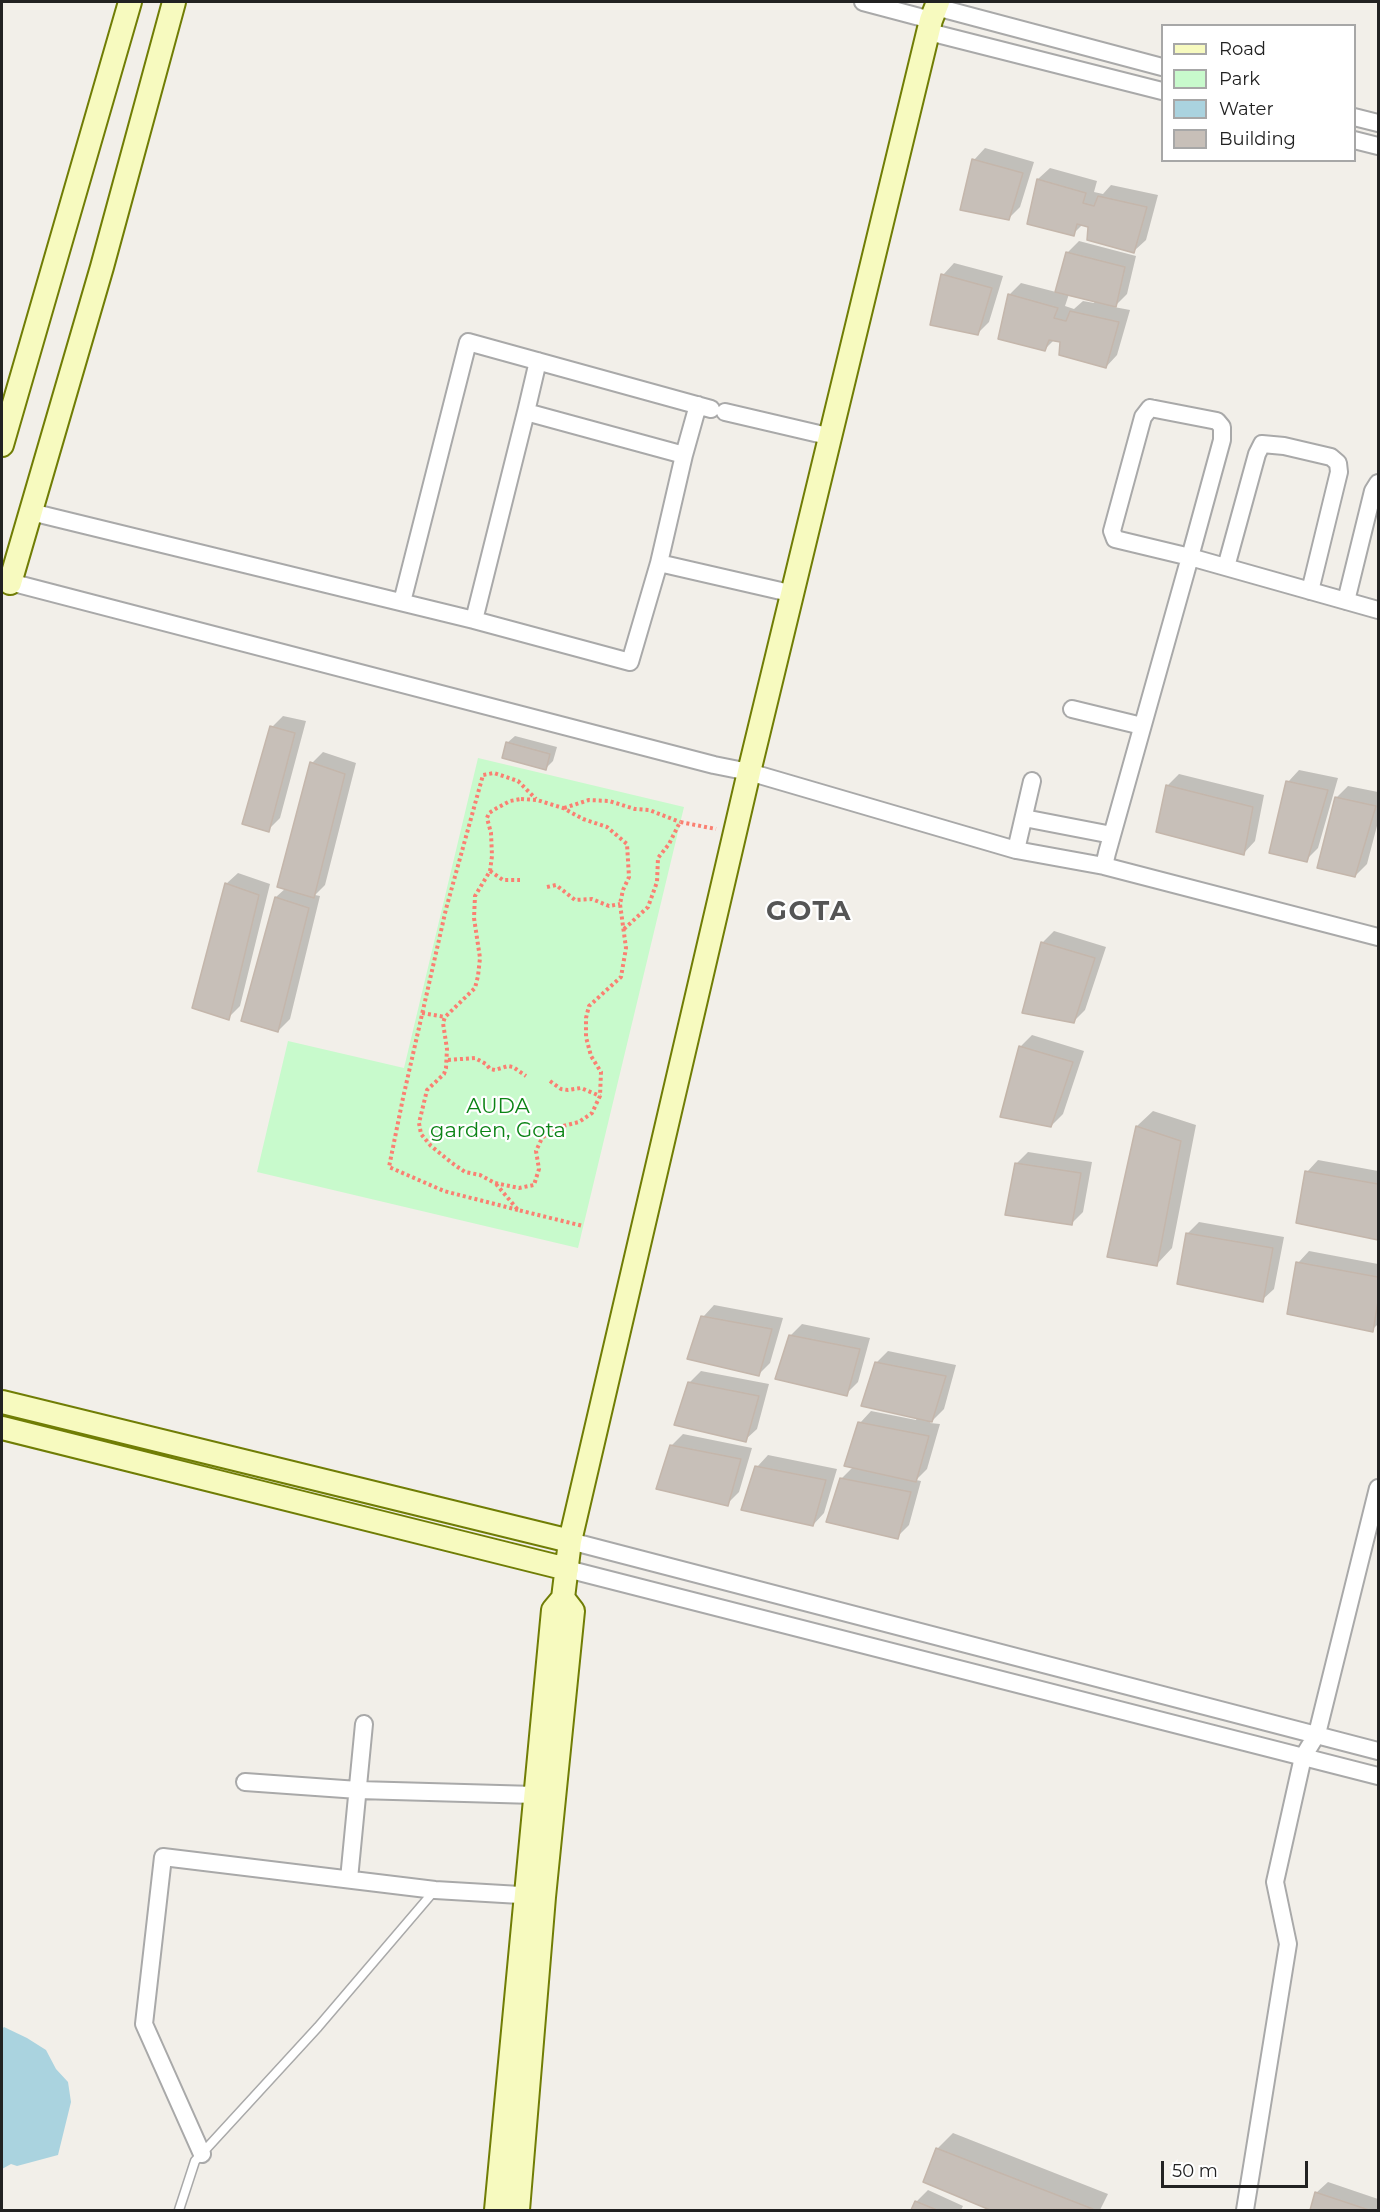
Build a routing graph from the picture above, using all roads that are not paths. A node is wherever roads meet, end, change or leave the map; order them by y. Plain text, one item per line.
1 (130, 2) edge
2 (174, 2) edge
3 (863, 2) edge
4 (934, 15) edge
5 (1161, 67) edge
6 (1161, 91) edge
7 (1356, 118) edge
8 (1378, 123) edge
9 (1356, 140) edge
10 (1378, 146) edge
11 (538, 360) junction
12 (711, 409) junction
13 (526, 412) junction
14 (832, 437) junction
15 (2, 445) edge
16 (684, 455) junction
17 (1378, 483) edge
18 (31, 512) junction
19 (1190, 557) junction
20 (659, 563) junction
21 (1226, 567) junction
22 (6, 582) edge
23 (1310, 591) junction
24 (794, 594) junction
25 (1346, 601) junction
26 (402, 602) junction
27 (1378, 610) edge
28 (474, 620) junction
29 (1072, 709) dead end
30 (1142, 726) junction
31 (749, 772) junction
32 (1032, 781) dead end
33 (1024, 818) junction
34 (1112, 835) junction
35 (1016, 850) junction
36 (1104, 866) junction
37 (1378, 937) edge
38 (2, 1401) edge
39 (2, 1428) edge
40 (1378, 1488) edge
41 (570, 1541) junction
42 (567, 1569) junction
43 (563, 1598) junction
44 (364, 1724) dead end
45 (1317, 1734) junction
46 (1378, 1751) edge
47 (1303, 1757) junction
48 (1378, 1776) edge
49 (245, 1782) dead end
50 (358, 1790) junction
51 (535, 1795) junction
52 (349, 1879) junction
53 (435, 1890) junction
54 (535, 1896) junction
55 (202, 2154) junction
56 (179, 2211) edge
57 (496, 2211) edge
58 (518, 2211) edge
59 (1245, 2211) edge

1 - 15 street
2 - 18 street
3 - 4 street
4 - 5 street
4 - 6 street
4 - 14 street
7 - 8 street
9 - 10 street
11 - 12 street
11 - 13 street
11 - 26 street
12 - 14 street
12 - 16 street
13 - 16 street
13 - 28 street
14 - 24 street
16 - 20 street
17 - 25 street
18 - 22 street
18 - 26 street
19 - 19 street
19 - 21 street
19 - 30 street
20 - 24 street
20 - 28 street
21 - 23 street
21 - 23 street
22 - 31 street
23 - 25 street
24 - 31 street
25 - 27 street
26 - 28 street
29 - 30 street
30 - 34 street
31 - 35 street
31 - 41 street
32 - 33 street
33 - 34 street
33 - 35 street
34 - 36 street
35 - 36 street
36 - 37 street
38 - 41 street
39 - 42 street
40 - 45 street
41 - 42 street
41 - 45 street
42 - 43 street
42 - 47 street
43 - 51 street
43 - 54 street
44 - 50 street
45 - 46 street
45 - 47 street
47 - 48 street
47 - 59 street
49 - 50 street
50 - 51 street
50 - 52 street
51 - 54 street
52 - 53 street
52 - 55 street
53 - 54 street
53 - 55 lane
54 - 57 street
54 - 58 street
55 - 56 lane

